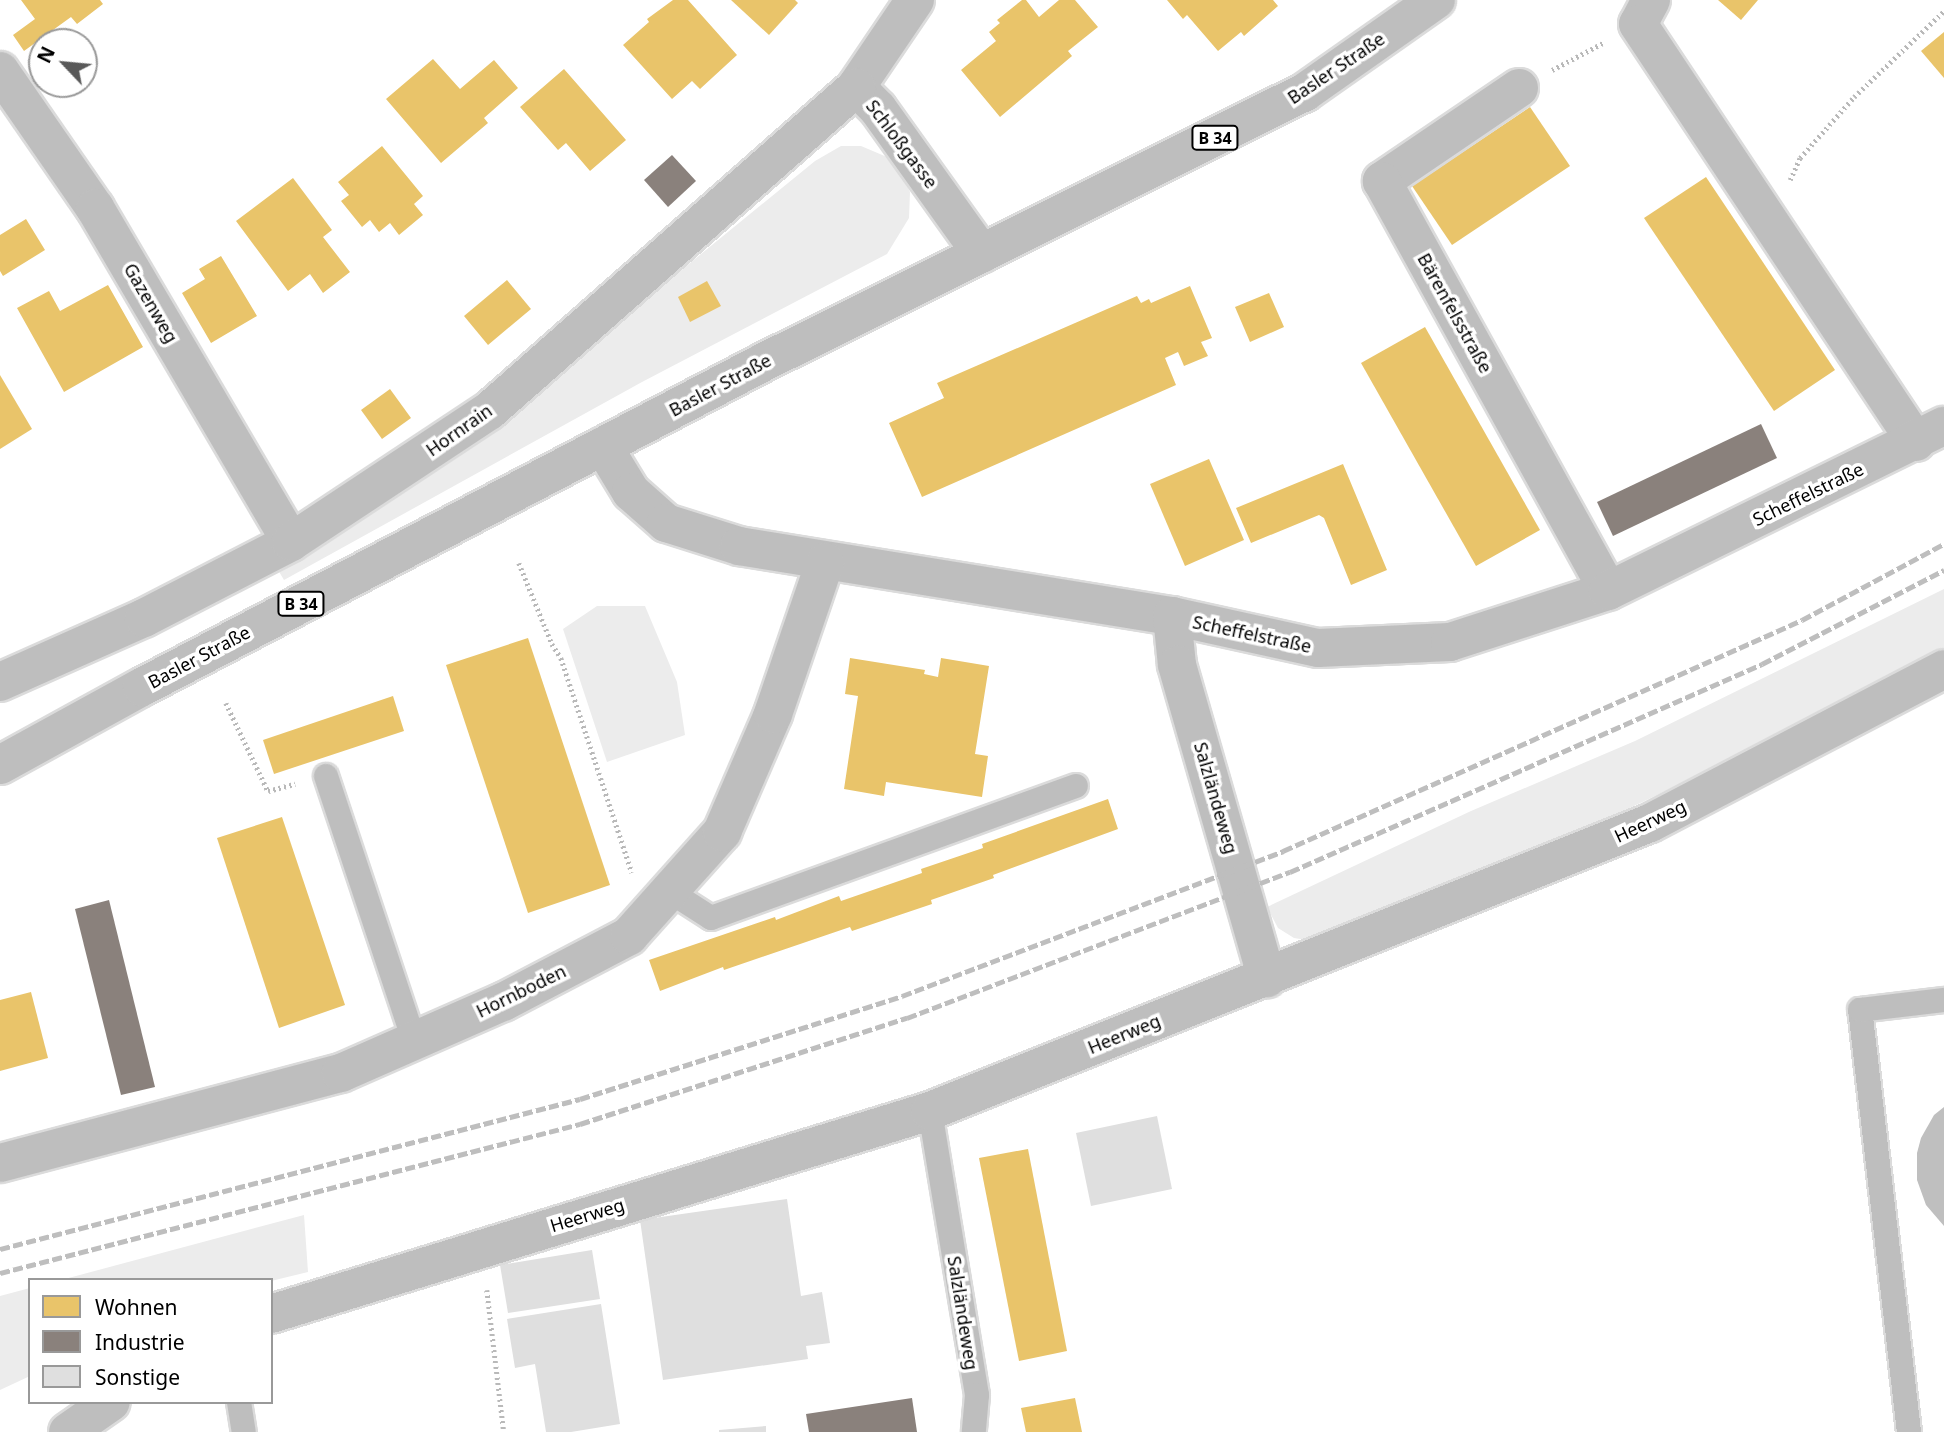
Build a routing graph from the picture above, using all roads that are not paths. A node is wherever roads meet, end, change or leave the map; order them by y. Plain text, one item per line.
1 (915, 0) edge
2 (1436, 0) edge
3 (1645, 12) edge
4 (0, 71) edge
5 (856, 87) junction
6 (1519, 88) road end
7 (982, 254) junction
8 (1930, 434) edge
9 (603, 446) junction
10 (291, 542) junction
11 (825, 562) junction
12 (1608, 591) junction
13 (1172, 617) junction
14 (1944, 669) edge
15 (0, 682) edge
16 (0, 765) edge
17 (326, 776) road end
18 (1076, 786) dead end
19 (662, 900) junction
20 (1267, 978) junction
21 (1944, 1000) edge
22 (414, 1041) junction
23 (930, 1111) junction
24 (0, 1163) edge
25 (273, 1313) edge
26 (108, 1404) edge
27 (239, 1404) edge
28 (68, 1432) edge
29 (244, 1432) edge
30 (974, 1432) edge
31 (1909, 1432) edge

1 - 5 street, Schloßgasse
2 - 7 street, Basler Straße / B 34
3 - 8 street
4 - 10 street, Gazenweg
5 - 7 street, Schloßgasse
5 - 10 street, Hornrain
6 - 12 street, Bärenfelsstraße
7 - 9 street, Basler Straße / B 34
8 - 12 street, Scheffelstraße
9 - 11 street, Scheffelstraße
9 - 16 street, Basler Straße / B 34
10 - 15 street, Hornrain
11 - 13 street, Scheffelstraße
11 - 19 street, Hornboden
12 - 13 street, Scheffelstraße
13 - 20 street, Salzländeweg
14 - 20 street, Heerweg
17 - 22 lane
18 - 19 lane
19 - 22 street, Hornboden
20 - 23 street, Heerweg
21 - 31 lane
22 - 24 street, Hornboden
23 - 25 street, Heerweg
23 - 30 lane, Salzländeweg
26 - 28 street
27 - 29 lane

